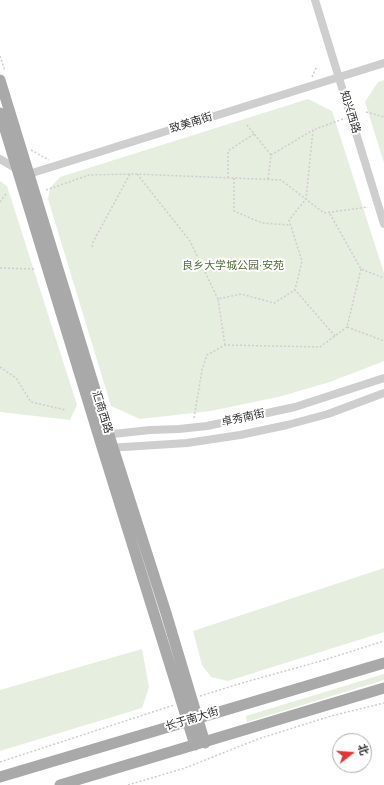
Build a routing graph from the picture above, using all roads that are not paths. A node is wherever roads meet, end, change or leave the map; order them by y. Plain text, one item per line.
1 (315, 0) edge
2 (384, 64) edge
3 (339, 77) junction
4 (3, 79) edge
5 (0, 113) edge
6 (0, 159) edge
7 (17, 170) junction
8 (29, 174) junction
9 (384, 224) edge
10 (384, 378) edge
11 (384, 393) edge
12 (103, 435) junction
13 (102, 447) junction
14 (113, 449) junction
15 (384, 663) edge
16 (384, 688) edge
17 (193, 719) junction
18 (200, 744) junction
19 (0, 777) edge
20 (60, 785) edge

1 - 3 street, 知兴西路
2 - 3 street, 致美南街
3 - 8 street, 致美南街
3 - 9 street, 知兴西路
4 - 8 main road, 汇商西路
5 - 7 main road, 汇商西路
6 - 7 street
7 - 8 street
7 - 12 main road, 汇商西路
8 - 12 main road, 汇商西路
10 - 12 street, 卓秀南街
11 - 14 street, 卓秀南街
12 - 13 main road, 汇商西路
12 - 14 main road, 汇商西路
13 - 14 street, 卓秀南街
13 - 17 main road, 汇商西路
14 - 17 main road, 汇商西路
15 - 17 main road, 长于南大街
16 - 18 main road
17 - 18 main road, 汇商西路
17 - 19 main road, 长于南大街
18 - 20 main road

